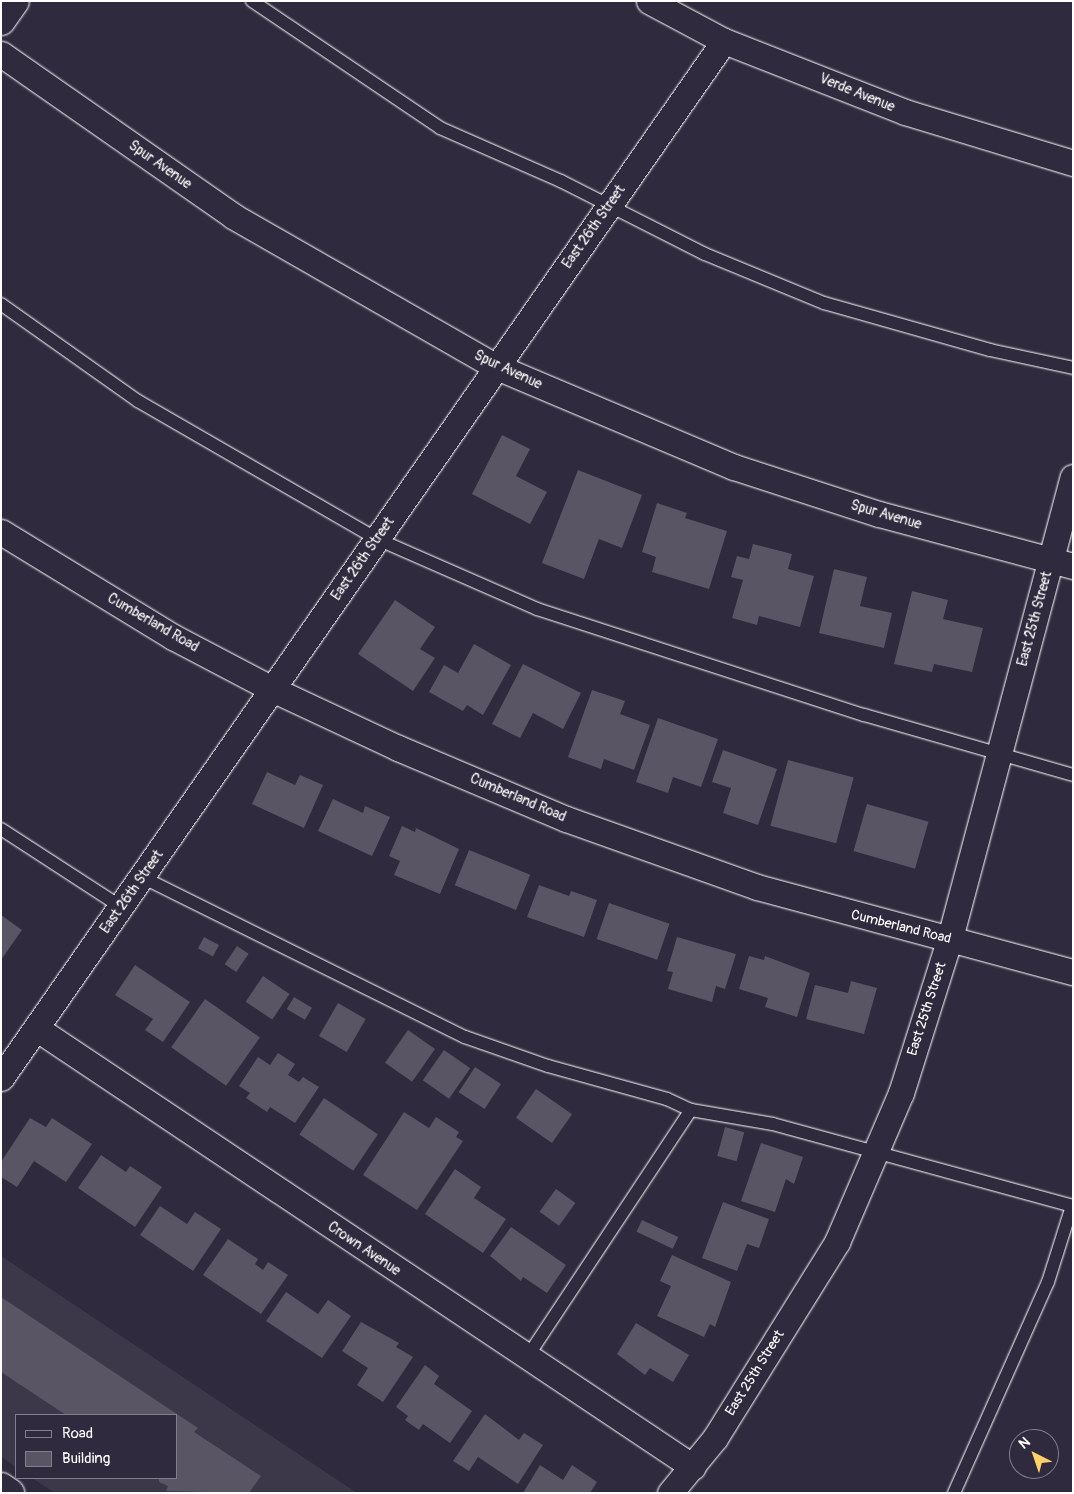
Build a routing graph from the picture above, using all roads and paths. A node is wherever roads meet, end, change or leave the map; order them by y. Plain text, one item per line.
1 (15, 1) edge
2 (252, 1) edge
3 (649, 1) edge
4 (1, 21) edge
5 (724, 41) junction
6 (1, 54) edge
7 (1073, 163) edge
8 (609, 206) junction
9 (1, 304) edge
10 (497, 367) junction
11 (1073, 368) edge
12 (1073, 477) edge
13 (1, 532) edge
14 (377, 539) junction
15 (1062, 563) edge
16 (272, 689) junction
17 (998, 756) junction
18 (1073, 775) edge
19 (1, 829) edge
20 (142, 877) junction
21 (122, 907) junction
22 (950, 938) junction
23 (1073, 972) edge
24 (36, 1028) junction
25 (1, 1078) edge
26 (691, 1110) junction
27 (876, 1152) junction
28 (1073, 1206) edge
29 (526, 1359) junction
30 (693, 1468) junction
31 (1, 1487) edge
32 (10, 1493) edge
33 (670, 1493) edge
34 (954, 1493) edge

1 - 4 main road
2 - 8 lane
3 - 5 street, Verde Avenue
5 - 7 street, Verde Avenue
5 - 8 street, East 26th Street
6 - 10 street, Spur Avenue
8 - 10 street, East 26th Street
8 - 11 lane
9 - 14 lane
10 - 14 street, East 26th Street
10 - 15 street, Spur Avenue
12 - 15 street, East 25th Street
13 - 16 street, Cumberland Road
14 - 16 street, East 26th Street
14 - 17 lane
15 - 17 street, East 25th Street
16 - 20 street, East 26th Street
16 - 22 street, Cumberland Road
17 - 18 lane
17 - 22 street, East 25th Street
19 - 21 lane
20 - 21 street, East 26th Street
20 - 26 lane
21 - 24 street, East 26th Street
22 - 23 street, Cumberland Road
22 - 27 street, East 25th Street
24 - 25 street, East 26th Street
24 - 29 street, Crown Avenue
26 - 27 lane
26 - 29 lane
27 - 28 lane
27 - 30 street, East 25th Street
28 - 34 lane
29 - 30 street, Crown Avenue
30 - 33 street, East 25th Street
31 - 32 main road

